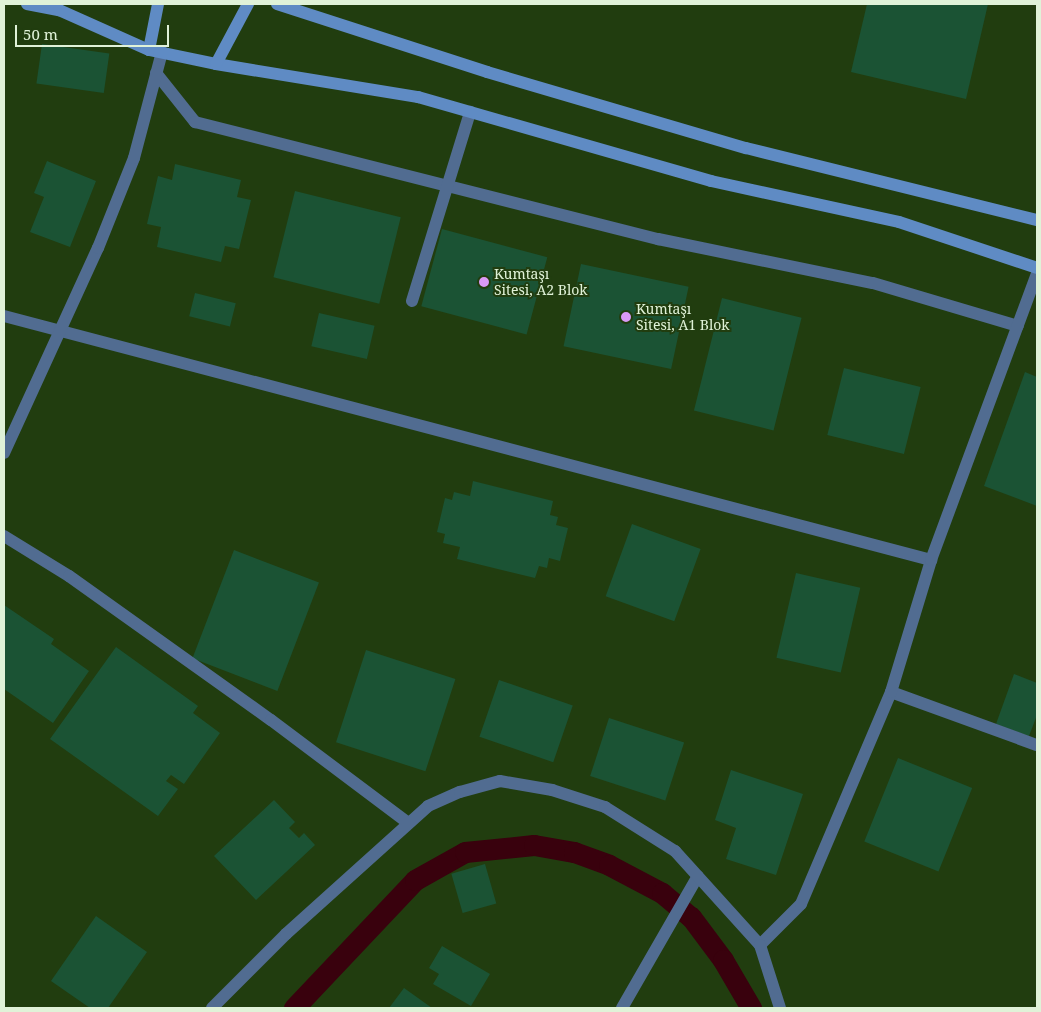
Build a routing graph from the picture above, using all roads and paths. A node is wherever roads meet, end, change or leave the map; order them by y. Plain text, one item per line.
1 (27, 4) edge
2 (158, 4) edge
3 (248, 4) edge
4 (277, 4) edge
5 (149, 50) junction
6 (162, 52) junction
7 (216, 64) junction
8 (156, 73) junction
9 (470, 112) junction
10 (448, 186) junction
11 (1037, 220) edge
12 (1037, 268) edge
13 (1037, 274) edge
14 (412, 301) dead end
15 (4, 316) edge
16 (1018, 326) junction
17 (60, 332) junction
18 (4, 453) edge
19 (4, 536) edge
20 (931, 560) junction
21 (891, 692) junction
22 (1037, 745) edge
23 (408, 823) junction
24 (698, 876) junction
25 (760, 945) junction
26 (212, 1008) edge
27 (622, 1008) edge
28 (780, 1008) edge

1 - 5 main road
2 - 5 main road
3 - 7 main road
4 - 11 main road
5 - 6 main road
6 - 7 main road
6 - 8 street
7 - 9 main road
8 - 10 street
8 - 17 street
9 - 10 street
9 - 12 main road
10 - 14 street
10 - 16 street
13 - 16 street
15 - 17 street
16 - 20 street
17 - 18 street
17 - 20 street
19 - 23 street
20 - 21 street
21 - 22 street
21 - 25 street
23 - 24 street
23 - 26 street
24 - 25 street
24 - 27 street
25 - 28 street

